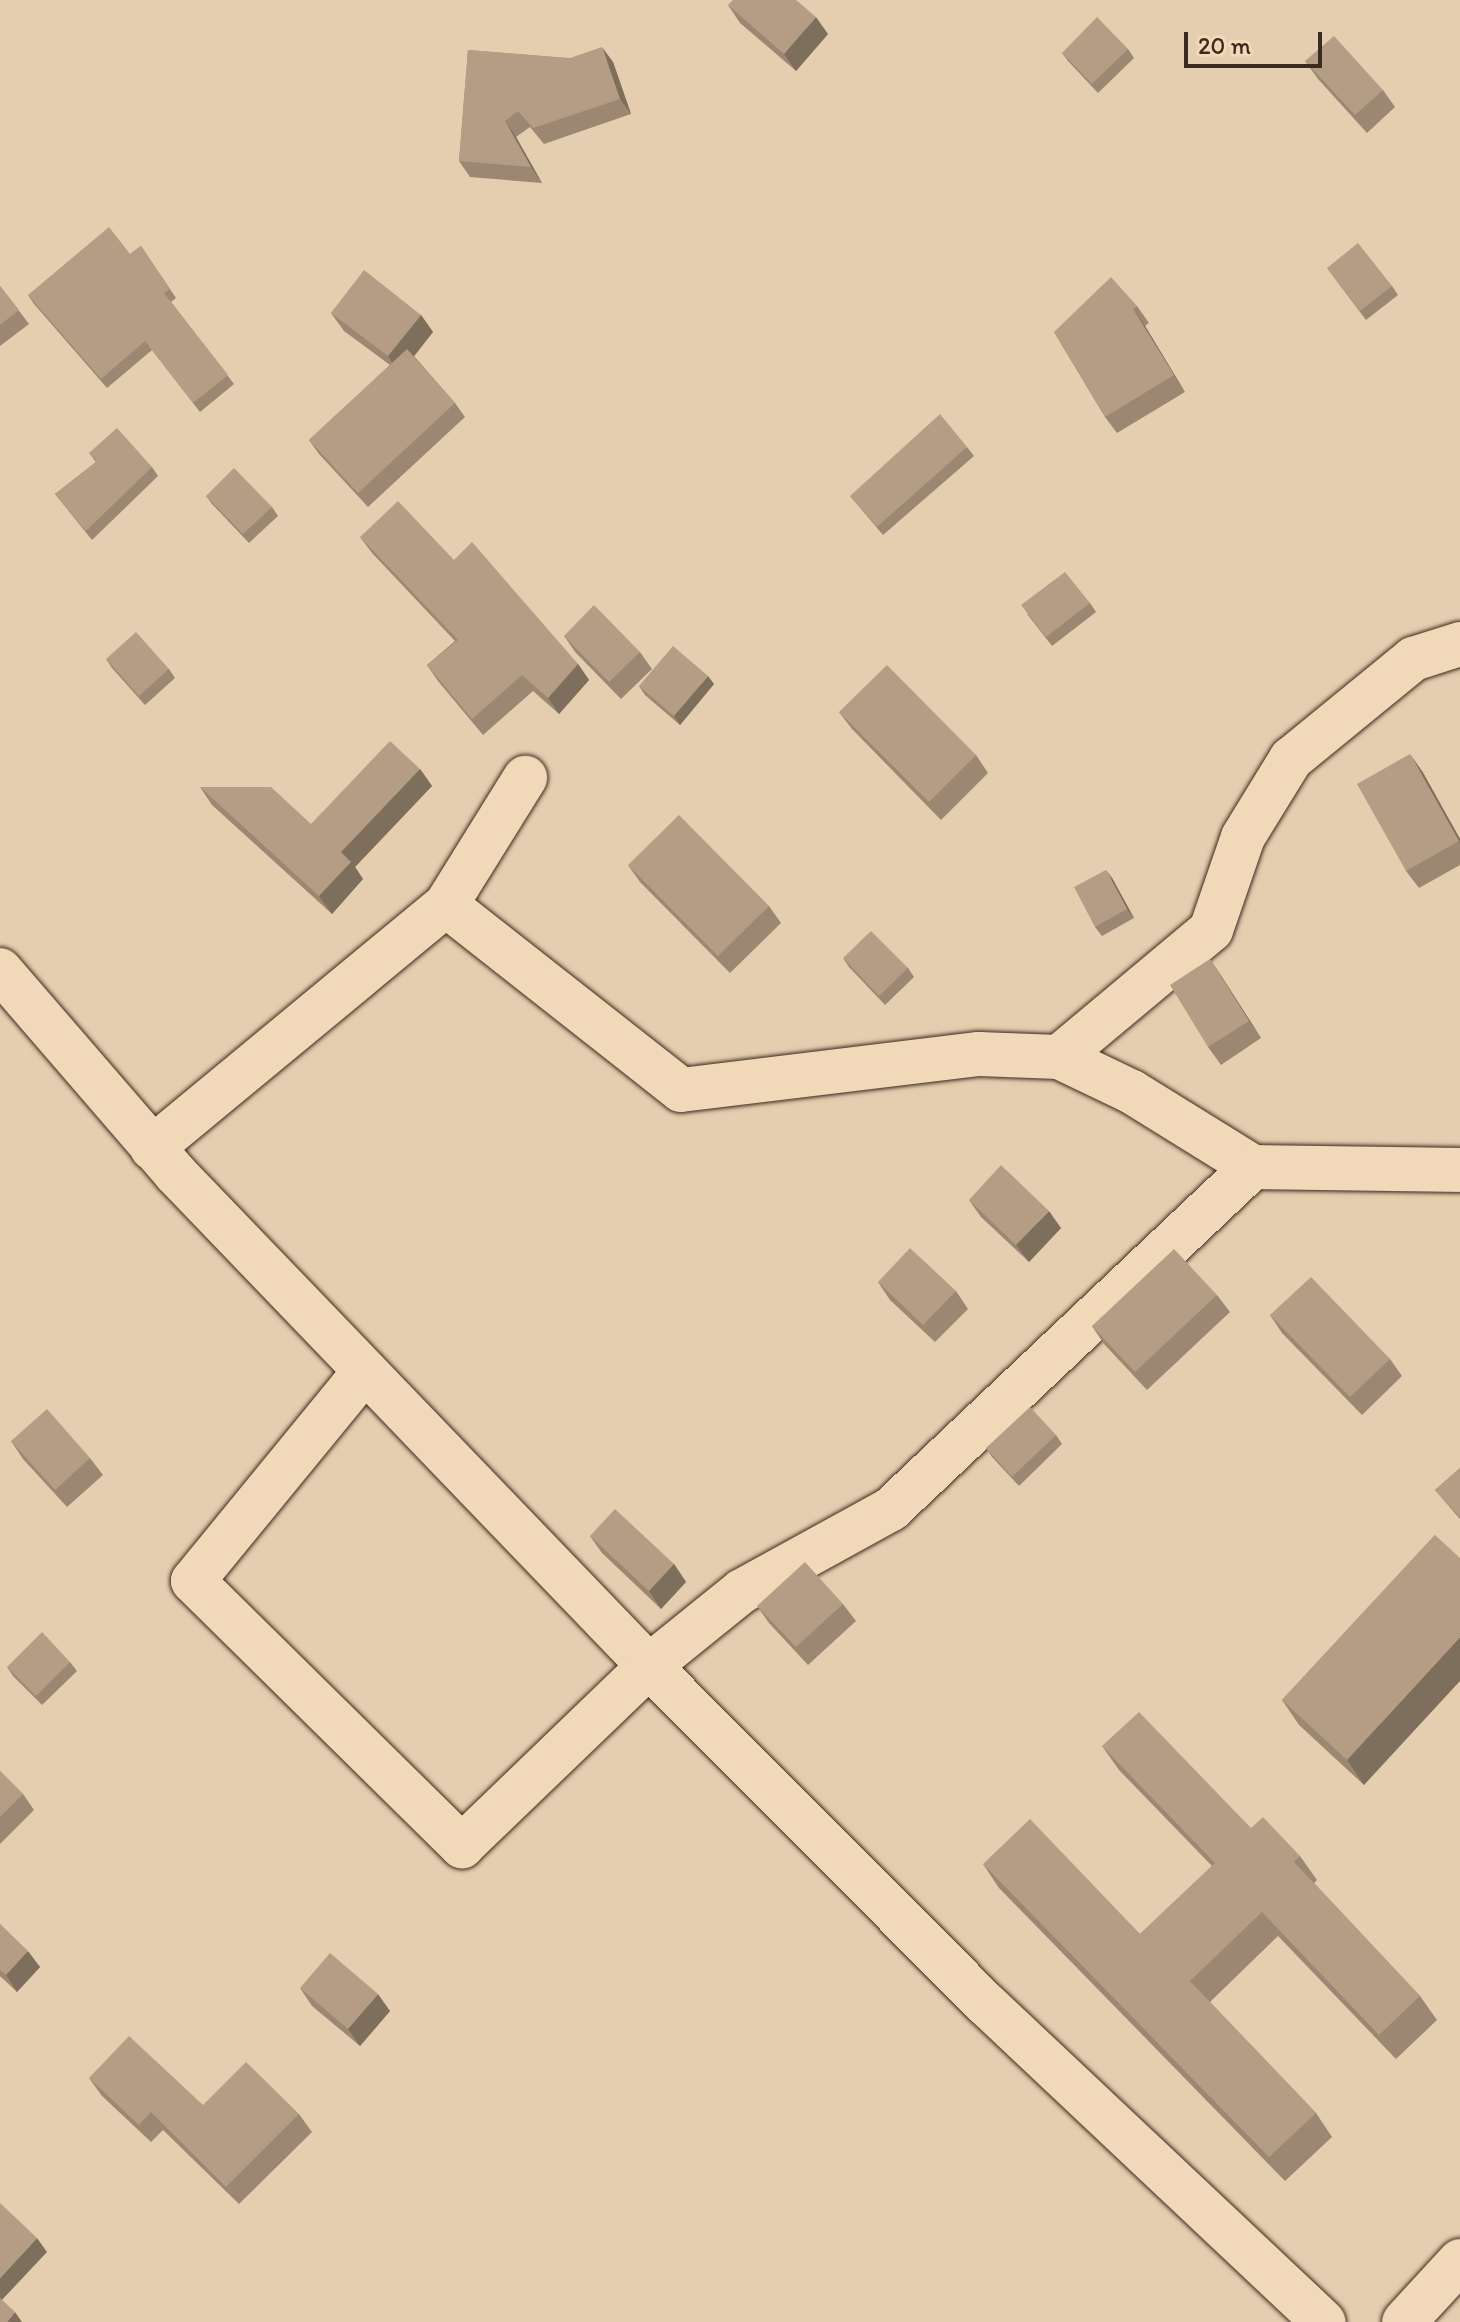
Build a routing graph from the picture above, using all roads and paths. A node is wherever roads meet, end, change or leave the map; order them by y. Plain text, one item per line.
1 (1460, 644) edge
2 (525, 778) dead end
3 (446, 905) junction
4 (0, 970) edge
5 (1059, 1057) junction
6 (152, 1148) junction
7 (1253, 1167) junction
8 (1460, 1170) edge
9 (364, 1372) junction
10 (649, 1666) junction
11 (1460, 2261) edge
12 (1324, 2322) edge
13 (1404, 2322) edge

1 - 5 street
2 - 3 street
3 - 5 street
3 - 6 street
4 - 6 street
5 - 7 street
6 - 9 street
7 - 8 street
7 - 10 street
9 - 10 street
9 - 10 street
10 - 12 street
11 - 13 street

